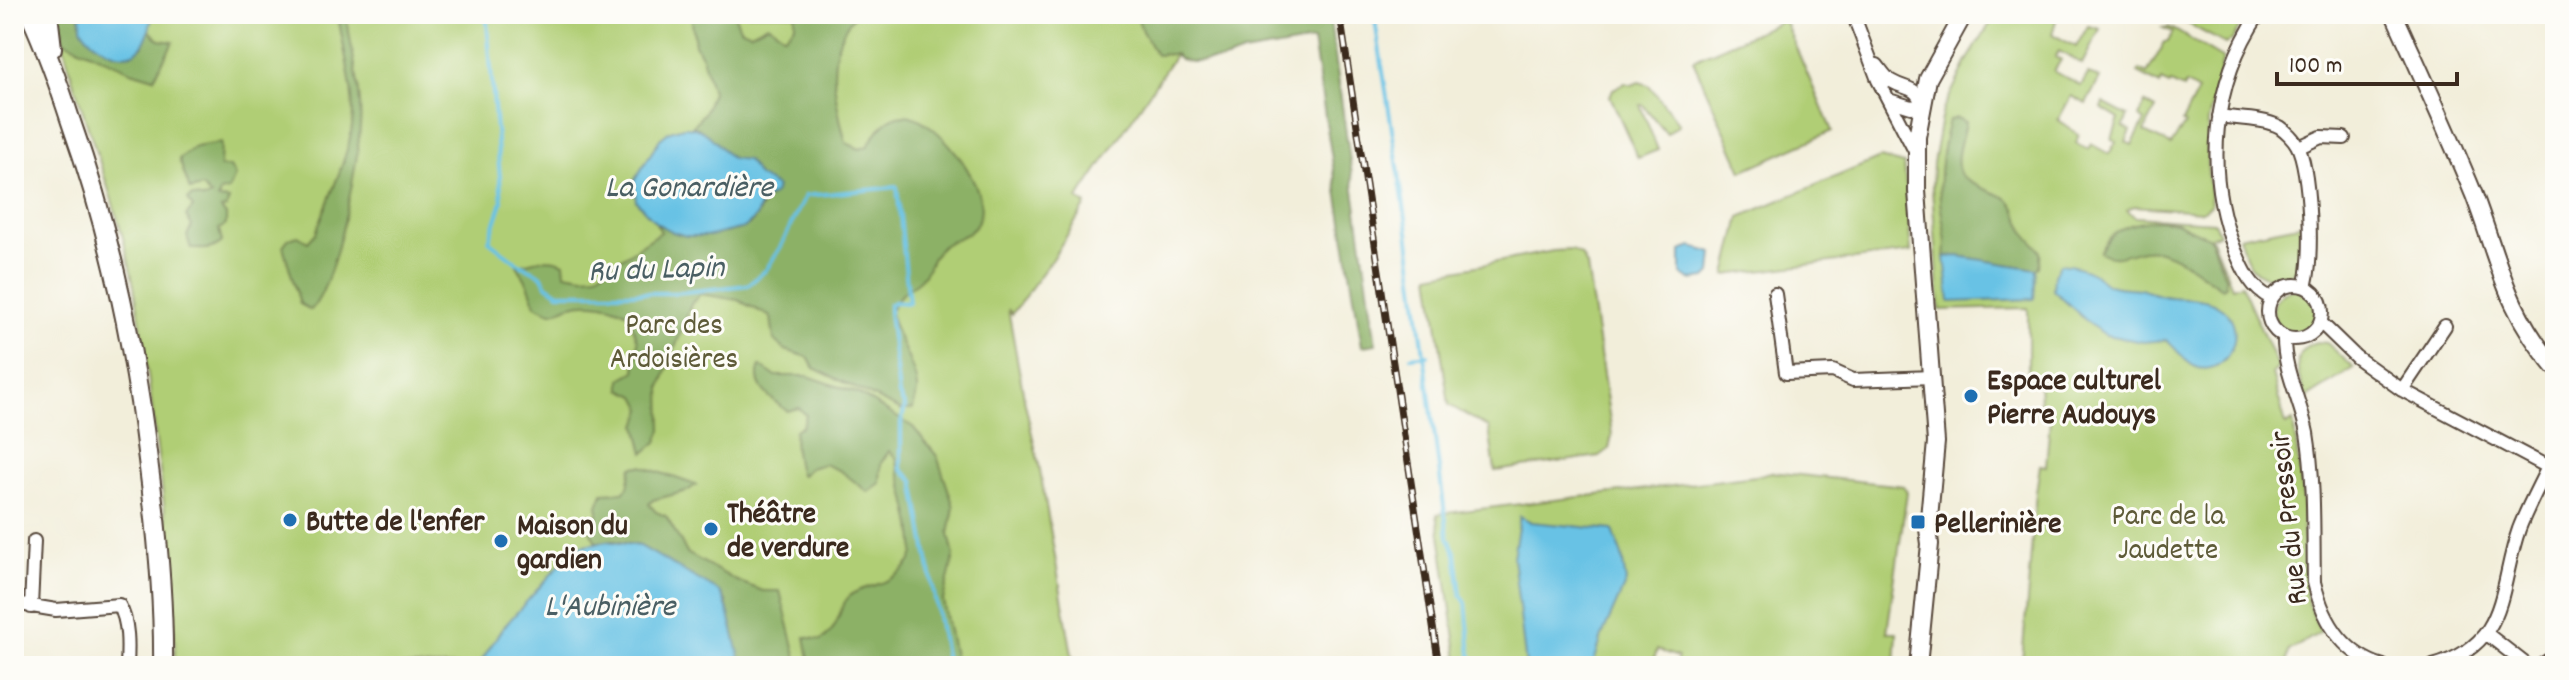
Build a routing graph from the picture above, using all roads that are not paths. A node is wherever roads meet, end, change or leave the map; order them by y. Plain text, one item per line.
1 (30, 14) edge
2 (48, 14) edge
3 (1853, 14) edge
4 (1964, 14) edge
5 (1977, 14) edge
6 (2259, 14) edge
7 (2394, 14) edge
8 (1872, 60) junction
9 (1928, 79) junction
10 (59, 86) junction
11 (1909, 87) junction
12 (1889, 100) junction
13 (1923, 105) junction
14 (2219, 116) junction
15 (2344, 138) dead end
16 (2299, 147) junction
17 (1916, 153) junction
18 (2305, 286) junction
19 (1775, 294) dead end
20 (2271, 298) junction
21 (2320, 322) junction
22 (2445, 326) dead end
23 (2284, 337) junction
24 (2555, 367) edge
25 (1932, 377) junction
26 (2402, 390) junction
27 (2552, 464) edge
28 (1928, 529) junction
29 (34, 541) dead end
30 (14, 603) edge
31 (31, 607) junction
32 (2487, 634) junction
33 (2555, 656) edge
34 (127, 666) edge
35 (163, 666) edge
36 (1907, 666) edge
37 (1918, 666) edge
38 (2383, 666) edge
39 (2433, 666) edge
40 (2528, 666) edge
41 (2540, 666) edge

1 - 10 main road
2 - 10 main road
3 - 8 street
4 - 9 street
5 - 13 street
6 - 14 street
7 - 24 street
8 - 11 street
8 - 12 street
9 - 11 street
9 - 13 street
10 - 35 main road
11 - 13 street
12 - 13 street
12 - 17 street
13 - 17 street
14 - 16 street
14 - 20 street
15 - 16 street
16 - 18 street
17 - 25 street
18 - 20 street
18 - 21 street
19 - 25 street
20 - 23 street
21 - 23 street
21 - 26 street
22 - 26 street
23 - 38 street, Rue du Pressoir
25 - 28 street
26 - 27 street
27 - 32 street
28 - 36 street
28 - 37 street
29 - 31 street
30 - 31 street
31 - 34 street
32 - 39 street
32 - 40 street
33 - 41 street

